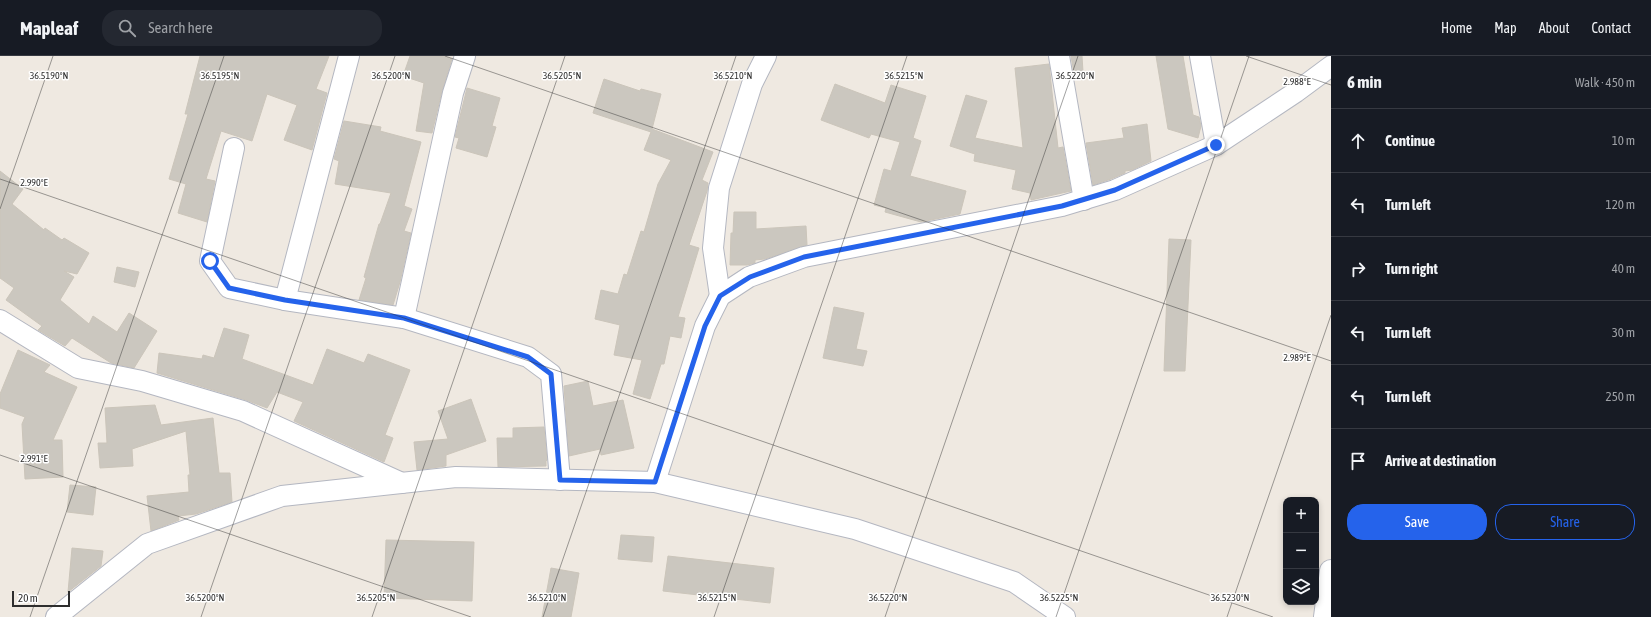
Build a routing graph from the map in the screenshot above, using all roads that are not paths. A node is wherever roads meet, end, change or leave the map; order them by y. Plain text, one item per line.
1 (349, 56) edge
2 (465, 56) edge
3 (766, 56) edge
4 (1059, 56) edge
5 (1200, 56) edge
6 (1331, 66) edge
7 (1331, 82) edge
8 (1296, 92) junction
9 (1216, 145) junction
10 (234, 148) dead end
11 (1084, 200) junction
12 (720, 296) junction
13 (285, 300) junction
14 (404, 318) junction
15 (0, 320) edge
16 (560, 480) junction
17 (655, 482) junction
18 (402, 483) junction
19 (1331, 571) edge
20 (1042, 610) edge
21 (56, 617) edge
22 (1065, 617) edge
23 (1325, 617) edge

1 - 13 street
2 - 14 street
3 - 12 street
4 - 11 street
5 - 9 street
6 - 8 street
7 - 8 street
8 - 9 street
9 - 11 street
10 - 13 street
11 - 12 street
12 - 17 street
13 - 14 street
14 - 16 street
15 - 18 street
16 - 17 street
16 - 18 street
17 - 20 street
18 - 21 street
19 - 23 street
20 - 22 street

